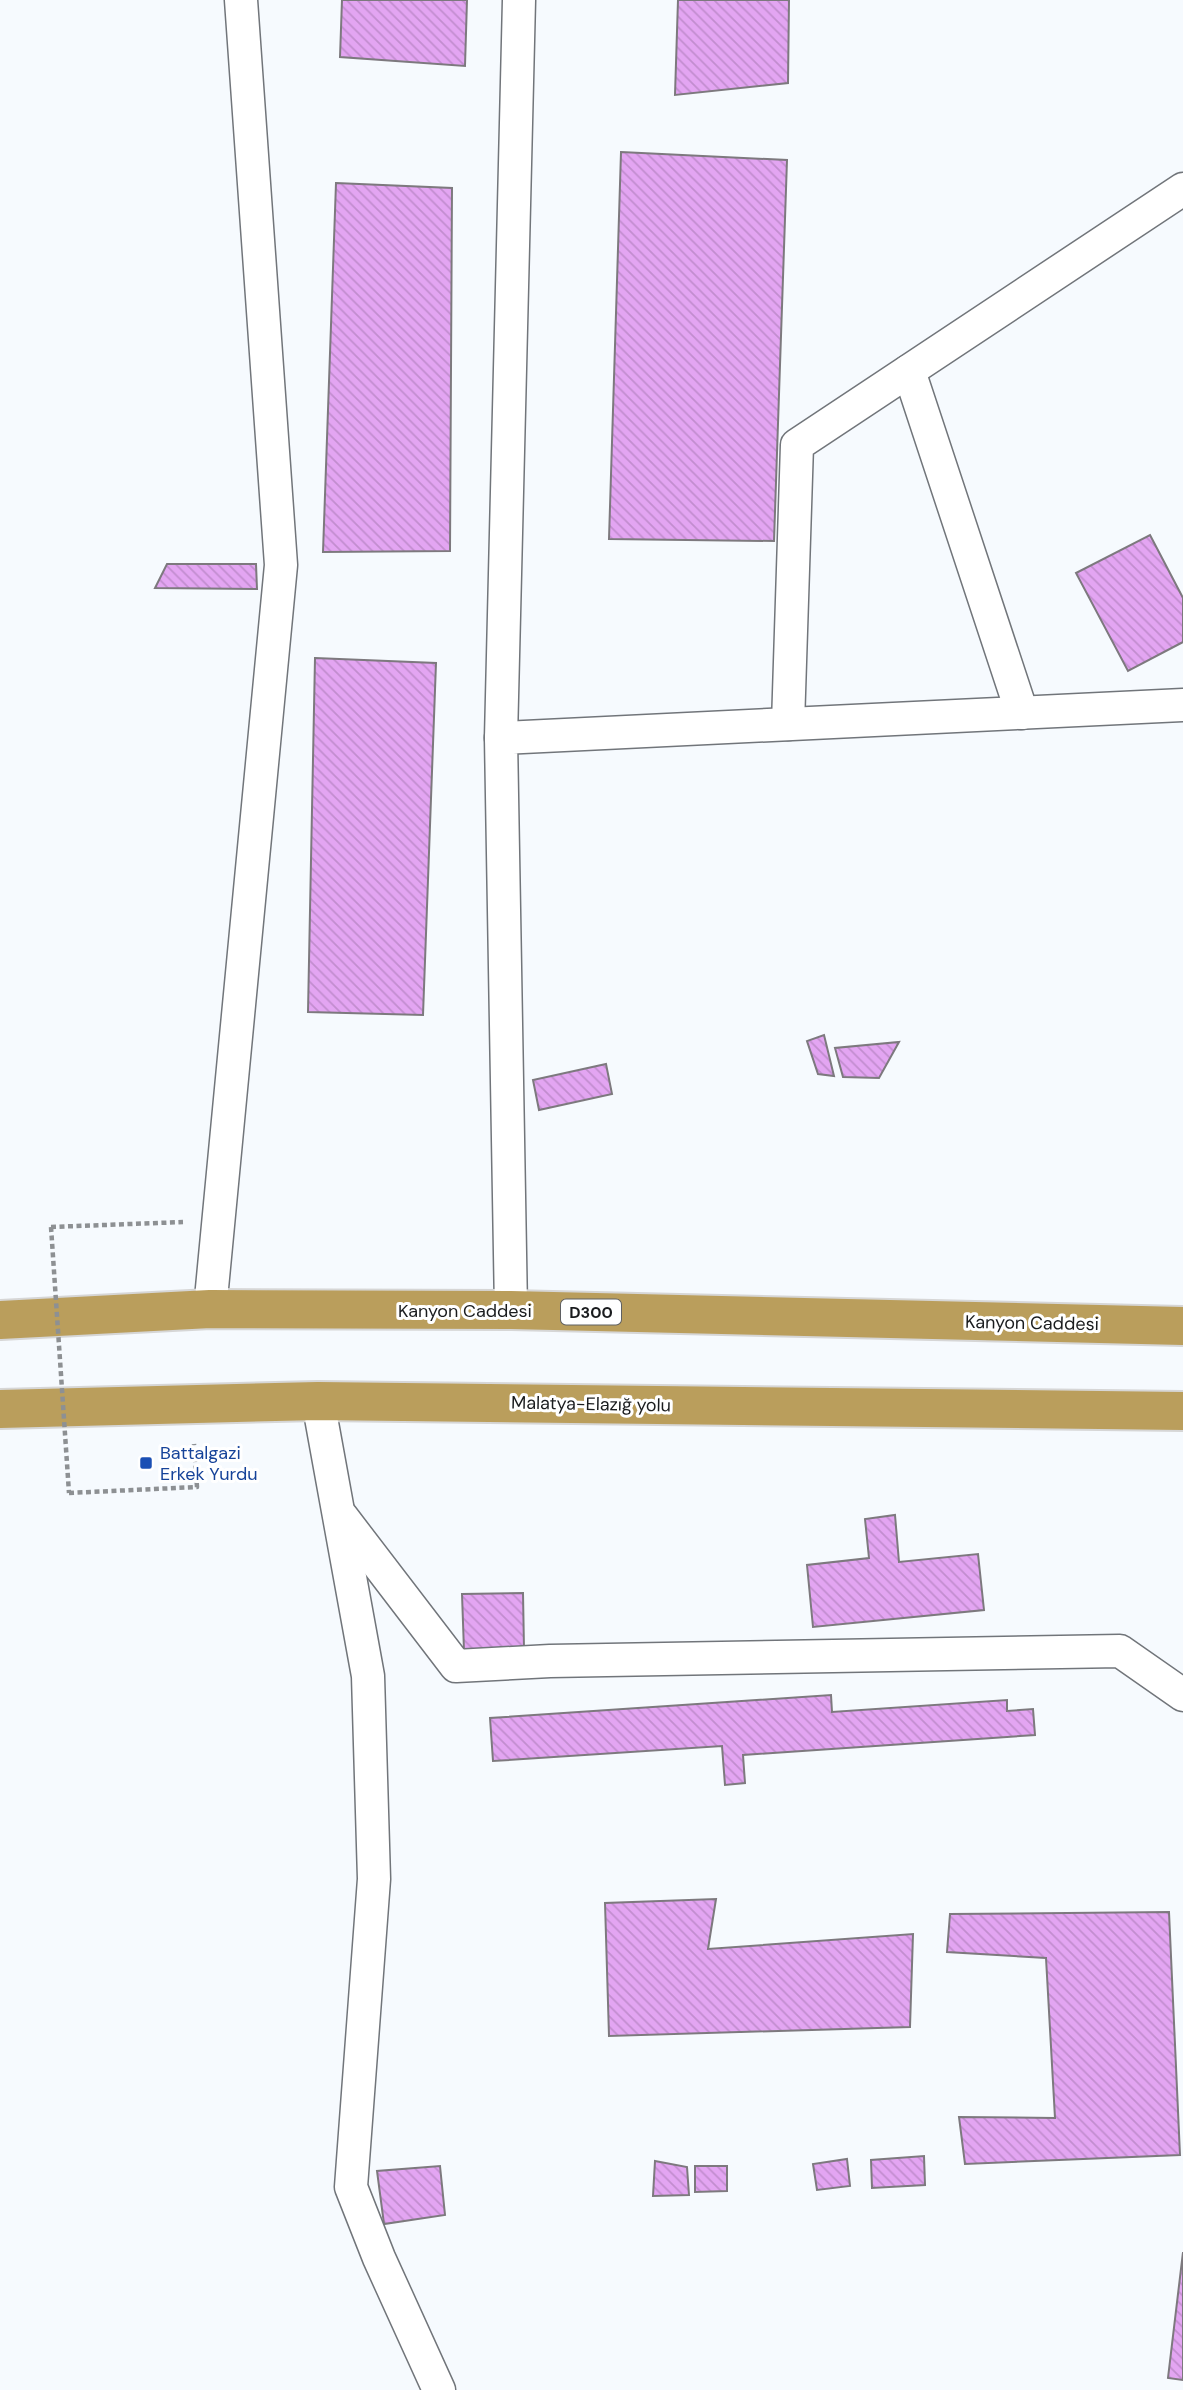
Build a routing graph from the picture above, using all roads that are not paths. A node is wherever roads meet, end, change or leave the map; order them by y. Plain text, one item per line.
1 (241, 0) edge
2 (519, 0) edge
3 (1183, 189) edge
4 (909, 371) junction
5 (1183, 705) edge
6 (1022, 713) junction
7 (788, 724) junction
8 (501, 738) junction
9 (210, 1309) junction
10 (510, 1310) junction
11 (0, 1320) edge
12 (1183, 1326) edge
13 (318, 1401) junction
14 (0, 1409) edge
15 (1183, 1412) edge
16 (339, 1513) junction
17 (1183, 1695) edge
18 (439, 2390) edge

1 - 9 street
2 - 8 street
3 - 4 street
4 - 6 street
4 - 7 street
5 - 6 street
6 - 7 street
7 - 8 street
8 - 10 street
9 - 10 highway, Kanyon Caddesi / D300
9 - 11 highway, Kanyon Caddesi / D300
10 - 12 highway, Kanyon Caddesi / D300
13 - 14 highway, Malatya-Elazığ yolu
13 - 15 highway, Malatya-Elazığ yolu
13 - 16 street
16 - 17 street
16 - 18 street

